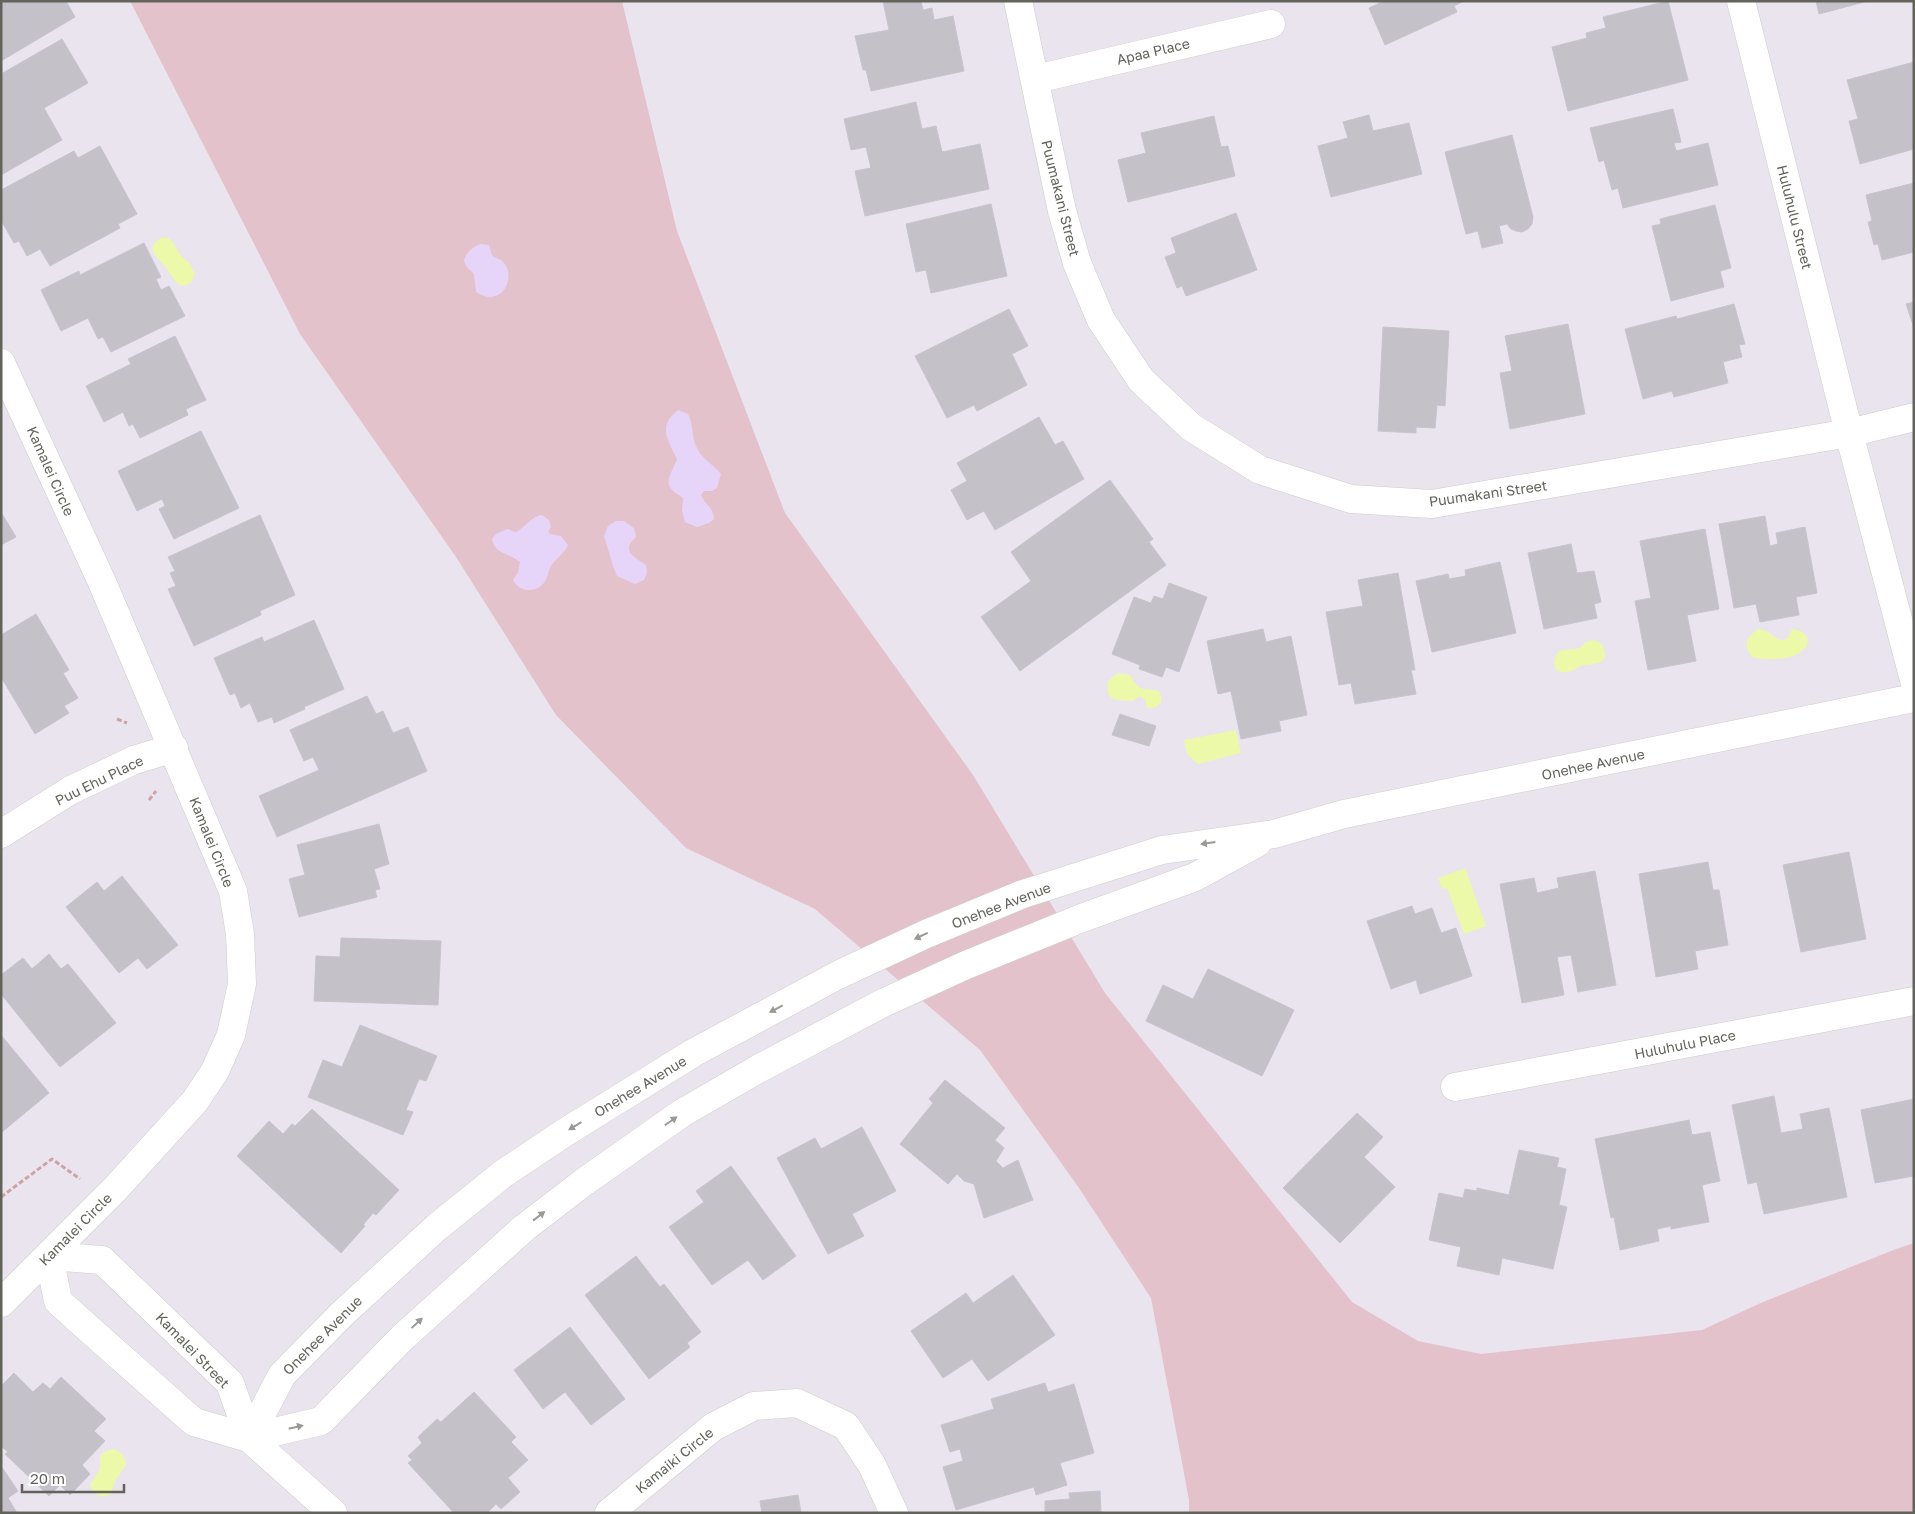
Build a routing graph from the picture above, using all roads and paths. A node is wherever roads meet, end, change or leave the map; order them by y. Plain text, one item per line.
1 (1018, 1) edge
2 (1741, 1) edge
3 (1271, 24) dead end
4 (1036, 79) junction
5 (1, 363) edge
6 (1914, 417) edge
7 (1849, 434) junction
8 (1914, 680) edge
9 (1914, 698) edge
10 (174, 748) junction
11 (158, 788) dead end
12 (149, 800) dead end
13 (1, 834) edge
14 (1274, 834) junction
15 (1914, 1001) edge
16 (1455, 1086) dead end
17 (76, 1176) dead end
18 (1, 1198) edge
19 (49, 1256) junction
20 (1, 1303) edge
21 (249, 1438) junction
22 (333, 1513) edge
23 (609, 1513) edge
24 (894, 1513) edge

1 - 4 street, Puumakani Street
2 - 7 street, Huluhulu Street
3 - 4 street, Apaa Place
4 - 7 street, Puumakani Street
5 - 10 street, Kamalei Circle
6 - 7 street, Puumakani Street
7 - 8 street, Huluhulu Street
9 - 14 street, Onehee Avenue
10 - 13 street, Puu Ehu Place
10 - 19 street, Kamalei Circle
11 - 12 path
21 -> 14 street, Onehee Avenue
14 -> 21 street, Onehee Avenue
15 - 16 street, Huluhulu Place
17 - 18 path
19 - 20 street, Kamalei Circle
19 - 21 street
19 - 21 street, Kamalei Street
21 - 22 street
23 - 24 street, Kamaiki Circle

